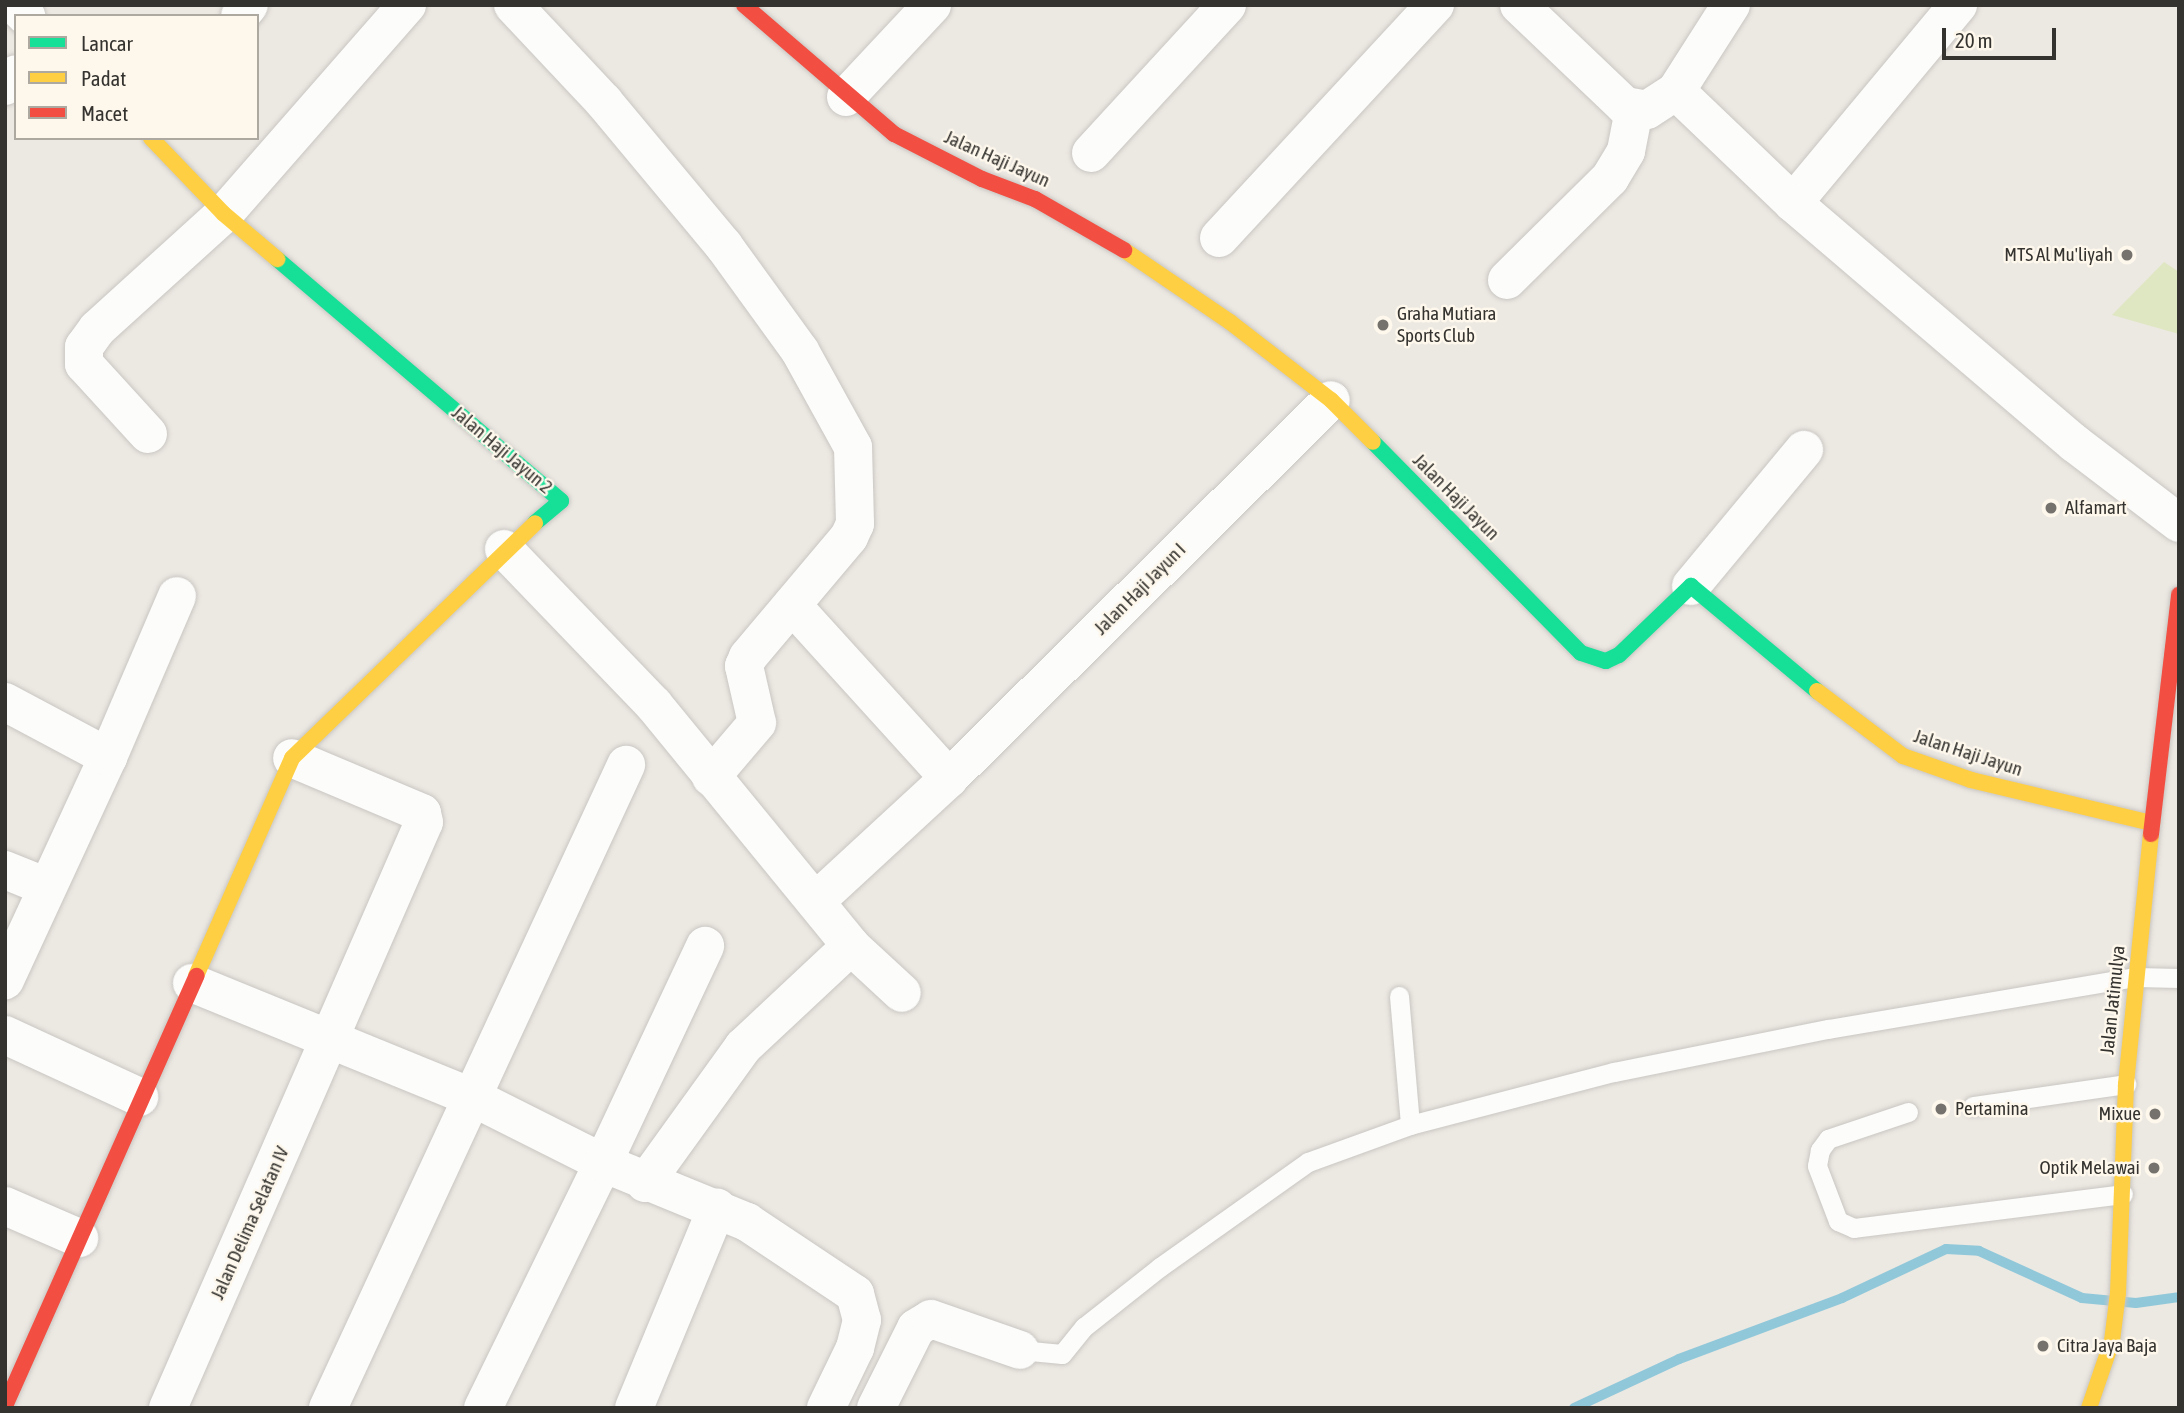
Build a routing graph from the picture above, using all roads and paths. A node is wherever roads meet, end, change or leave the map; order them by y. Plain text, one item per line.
1 (407, 5) edge
2 (513, 5) edge
3 (744, 5) edge
4 (932, 5) edge
5 (1227, 5) edge
6 (1435, 5) edge
7 (1519, 5) edge
8 (1731, 5) edge
9 (1958, 5) edge
10 (1676, 91) junction
11 (846, 97) junction
12 (1634, 110) junction
13 (153, 140) edge
14 (1091, 153) dead end
15 (1793, 203) junction
16 (224, 214) junction
17 (1219, 238) dead end
18 (1507, 280) dead end
19 (1331, 400) junction
20 (148, 434) dead end
21 (1804, 450) dead end
22 (2179, 523) edge
23 (504, 549) junction
24 (1691, 586) junction
25 (2179, 595) edge
26 (177, 596) dead end
27 (792, 604) junction
28 (5, 702) edge
29 (107, 757) junction
30 (292, 758) junction
31 (626, 765) dead end
32 (712, 777) junction
33 (949, 778) junction
34 (2151, 823) junction
35 (5, 870) edge
36 (47, 887) junction
37 (817, 900) junction
38 (705, 946) dead end
39 (850, 946) junction
40 (2136, 977) junction
41 (2179, 978) edge
42 (5, 980) edge
43 (192, 983) junction
44 (902, 993) dead end
45 (1399, 996) dead end
46 (5, 1035) edge
47 (331, 1038) junction
48 (2126, 1084) junction
49 (139, 1097) junction
50 (472, 1097) junction
51 (1973, 1106) dead end
52 (1908, 1112) dead end
53 (1410, 1125) junction
54 (603, 1163) junction
55 (645, 1183) junction
56 (2123, 1194) junction
57 (5, 1206) edge
58 (718, 1208) junction
59 (79, 1238) junction
60 (1020, 1350) joint
61 (5, 1406) edge
62 (169, 1408) edge
63 (328, 1408) edge
64 (482, 1408) edge
65 (634, 1408) edge
66 (826, 1408) edge
67 (876, 1408) edge
68 (2089, 1408) edge

1 - 16 street
2 - 27 street
3 - 11 street, Jalan Haji Jayun
4 - 11 street
5 - 14 street
6 - 17 street
7 - 12 street
8 - 10 street
9 - 15 street
10 - 12 street
10 - 15 street
11 - 19 street, Jalan Haji Jayun
12 - 18 street
13 - 16 street, Jalan Haji Jayun 2
15 - 22 street
16 - 20 street
16 - 23 street, Jalan Haji Jayun 2
19 - 24 street, Jalan Haji Jayun
19 - 33 street, Jalan Haji Jayun I
21 - 24 street
23 - 30 street
23 - 32 street
24 - 34 street, Jalan Haji Jayun
25 - 34 street, Jalan Jatimulya
26 - 29 street
27 - 32 street
27 - 33 street
28 - 29 street
29 - 36 street
30 - 43 street
30 - 47 street, Jalan Delima Selatan IV
31 - 50 street
32 - 37 street
33 - 37 street, Jalan Haji Jayun I
34 - 40 street, Jalan Jatimulya
35 - 36 street
36 - 42 street
37 - 39 street
38 - 54 street
39 - 44 street
39 - 55 street
40 - 41 lane
40 - 48 street, Jalan Jatimulya
40 - 53 lane
43 - 47 street
43 - 49 street
45 - 53 lane
46 - 49 street
47 - 50 street
47 - 62 street, Jalan Delima Selatan IV
48 - 51 lane
48 - 56 street, Jalan Jatimulya
49 - 59 street
50 - 54 street
50 - 63 street
52 - 56 lane
53 - 60 lane
54 - 55 street
54 - 64 street
55 - 58 street
56 - 68 street, Jalan Jatimulya
57 - 59 street
58 - 65 street
58 - 66 street
59 - 61 street
60 - 67 street

